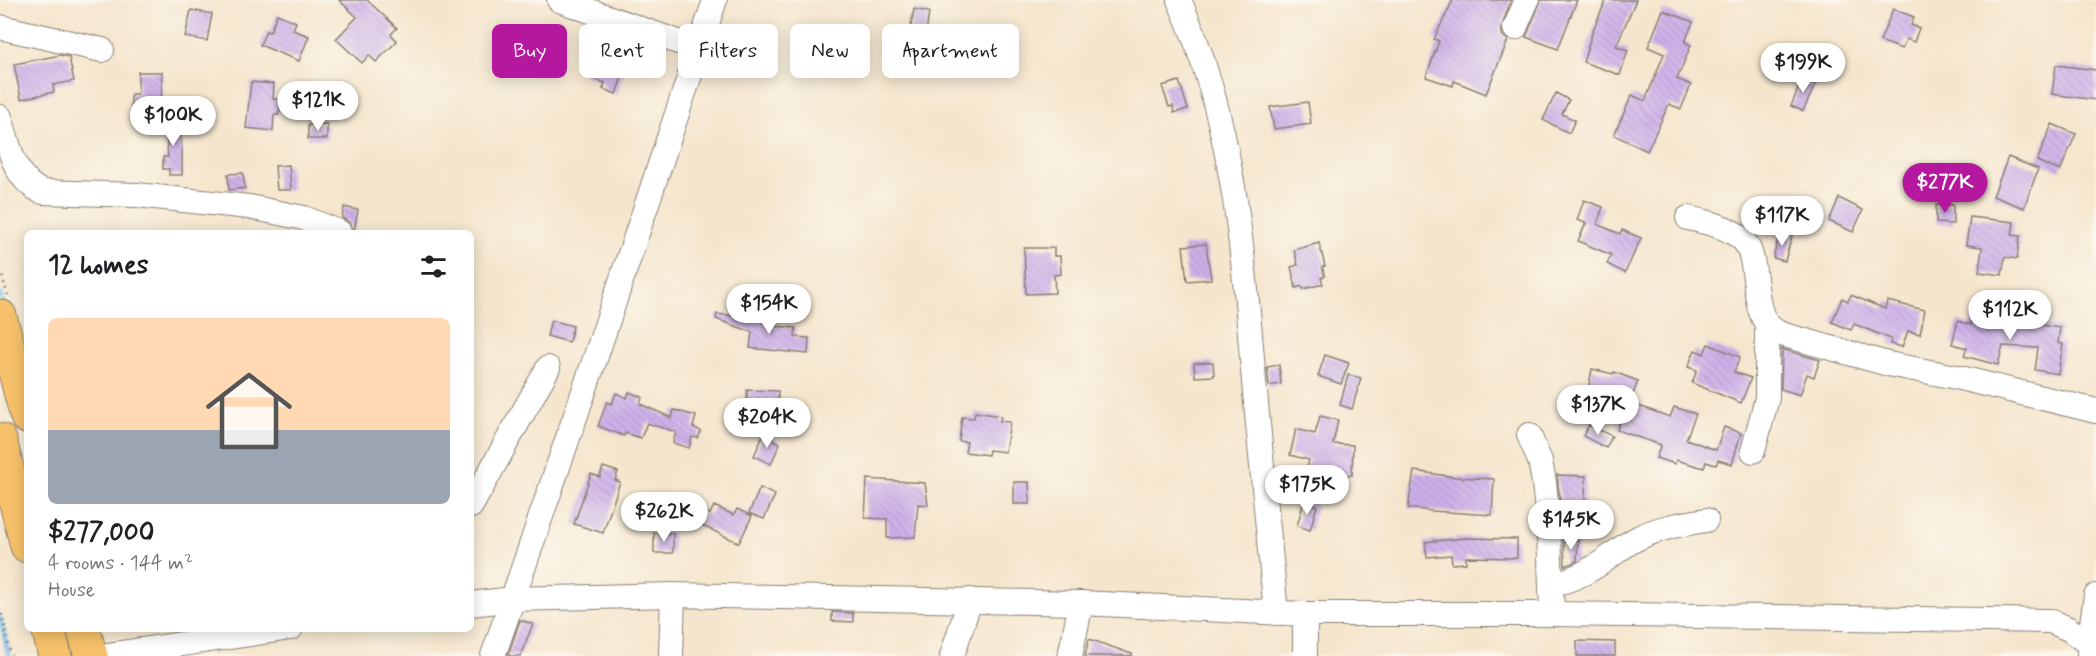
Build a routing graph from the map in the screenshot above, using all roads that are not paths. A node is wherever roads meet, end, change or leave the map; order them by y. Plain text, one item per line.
1 (559, 0) edge
2 (715, 0) edge
3 (1179, 0) edge
4 (1527, 0) edge
5 (707, 24) edge
6 (0, 27) edge
7 (1515, 28) dead end
8 (678, 42) edge
9 (102, 50) dead end
10 (688, 78) edge
11 (0, 117) edge
12 (1688, 218) dead end
13 (334, 230) edge
14 (0, 316) edge
15 (1767, 325) junction
16 (548, 368) dead end
17 (24, 406) edge
18 (2096, 411) edge
19 (1529, 435) dead end
20 (0, 440) edge
21 (1753, 451) dead end
22 (474, 501) edge
23 (1706, 520) dead end
24 (24, 534) edge
25 (1552, 585) junction
26 (673, 595) junction
27 (2096, 596) edge
28 (513, 599) junction
29 (970, 600) junction
30 (1082, 603) junction
31 (474, 604) edge
32 (1276, 613) junction
33 (1305, 614) junction
34 (1552, 614) junction
35 (49, 632) edge
36 (84, 632) edge
37 (269, 632) edge
38 (2092, 648) edge
39 (157, 652) edge
40 (55, 656) edge
41 (91, 656) edge
42 (100, 656) edge
43 (493, 656) edge
44 (671, 656) edge
45 (952, 656) edge
46 (1070, 656) edge
47 (1305, 656) edge

1 - 8 street
2 - 5 street
3 - 32 street
4 - 7 street
6 - 9 street
10 - 28 street
11 - 13 street
12 - 15 street
14 - 17 highway
15 - 18 street
15 - 21 street
16 - 22 street
19 - 25 street
20 - 24 highway
23 - 25 street
25 - 34 street
26 - 28 street
26 - 29 street
26 - 44 street
27 - 38 street
28 - 31 street
28 - 43 street
29 - 30 street
29 - 45 street
30 - 32 street
30 - 46 street
32 - 33 street
33 - 34 street
33 - 47 street
34 - 38 street
35 - 40 highway
36 - 41 highway
37 - 39 street
39 - 42 street

